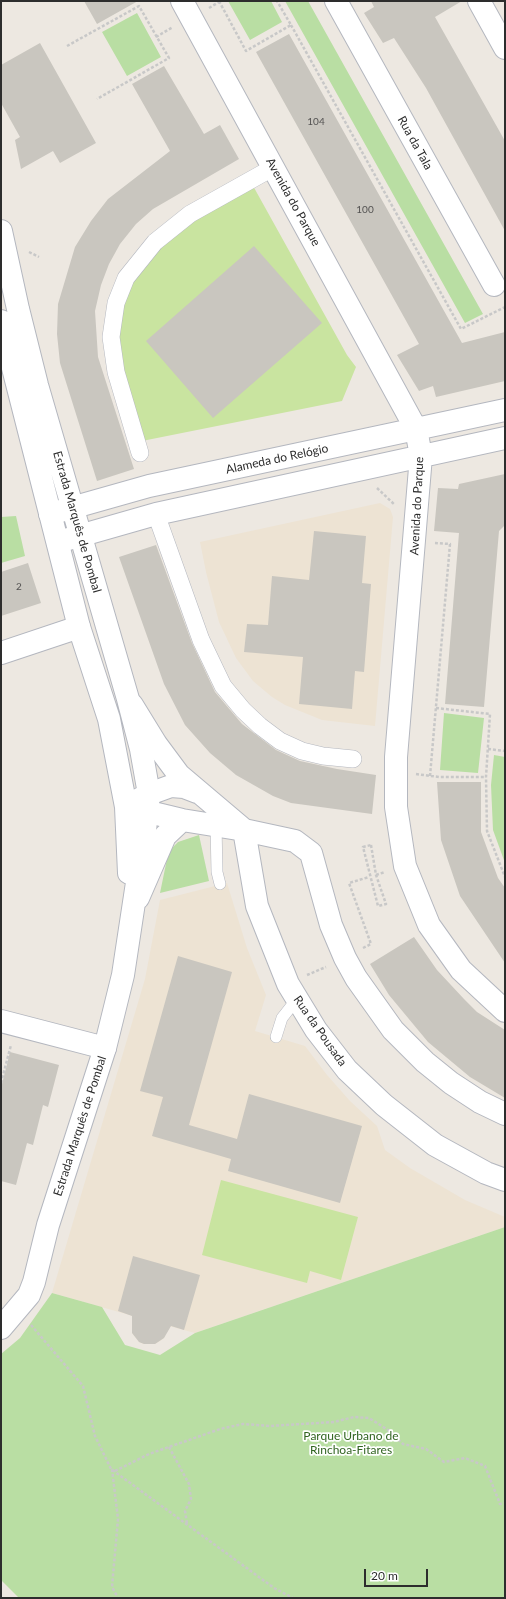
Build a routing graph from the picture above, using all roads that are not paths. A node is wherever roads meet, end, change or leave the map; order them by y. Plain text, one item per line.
1 (182, 1) edge
2 (336, 1) edge
3 (479, 1) edge
4 (505, 48) edge
5 (274, 167) junction
6 (1, 231) edge
7 (494, 285) dead end
8 (1, 321) edge
9 (505, 410) edge
10 (416, 429) junction
11 (505, 438) edge
12 (140, 453) dead end
13 (421, 456) junction
14 (74, 508) junction
15 (50, 514) junction
16 (156, 514) junction
17 (81, 536) junction
18 (58, 542) junction
19 (79, 627) junction
20 (1, 652) edge
21 (128, 699) junction
22 (353, 759) dead end
23 (200, 793) junction
24 (148, 804) junction
25 (126, 807) junction
26 (182, 820) junction
27 (216, 825) junction
28 (244, 830) junction
29 (220, 884) dead end
30 (131, 912) junction
31 (297, 999) junction
32 (505, 1011) edge
33 (1, 1021) edge
34 (276, 1037) dead end
35 (105, 1048) junction
36 (505, 1114) edge
37 (505, 1180) edge
38 (1, 1328) edge

1 - 5 street, Avenida do Parque
2 - 7 street, Rua da Tala
3 - 4 street
5 - 10 street, Avenida do Parque
5 - 12 street
6 - 14 street, Estrada Marquês de Pombal
8 - 15 street, Estrada Marquês de Pombal
9 - 10 street, Alameda do Relógio
10 - 13 street, Avenida do Parque
10 - 14 street, Alameda do Relógio
11 - 13 street
13 - 16 street
13 - 32 street, Avenida do Parque
14 - 15 street, Alameda do Relógio
14 - 17 street, Estrada Marquês de Pombal
15 - 18 street, Estrada Marquês de Pombal
16 - 17 street
16 - 22 street
17 - 18 street
17 - 21 street, Estrada Marquês de Pombal
18 - 19 street, Estrada Marquês de Pombal
19 - 20 street
19 - 25 street, Estrada Marquês de Pombal
21 - 23 street
21 - 24 street, Estrada Marquês de Pombal
23 - 24 street
23 - 28 street
24 - 25 street
24 - 26 street
24 - 30 street, Estrada Marquês de Pombal
25 - 30 street, Estrada Marquês de Pombal
26 - 27 street
26 - 30 street, Estrada Marquês de Pombal
27 - 28 street
27 - 29 lane
28 - 31 street, Rua da Pousada
28 - 36 street
30 - 35 street, Estrada Marquês de Pombal
31 - 34 lane
31 - 37 street, Rua da Pousada
33 - 35 street
35 - 38 street, Estrada Marquês de Pombal

